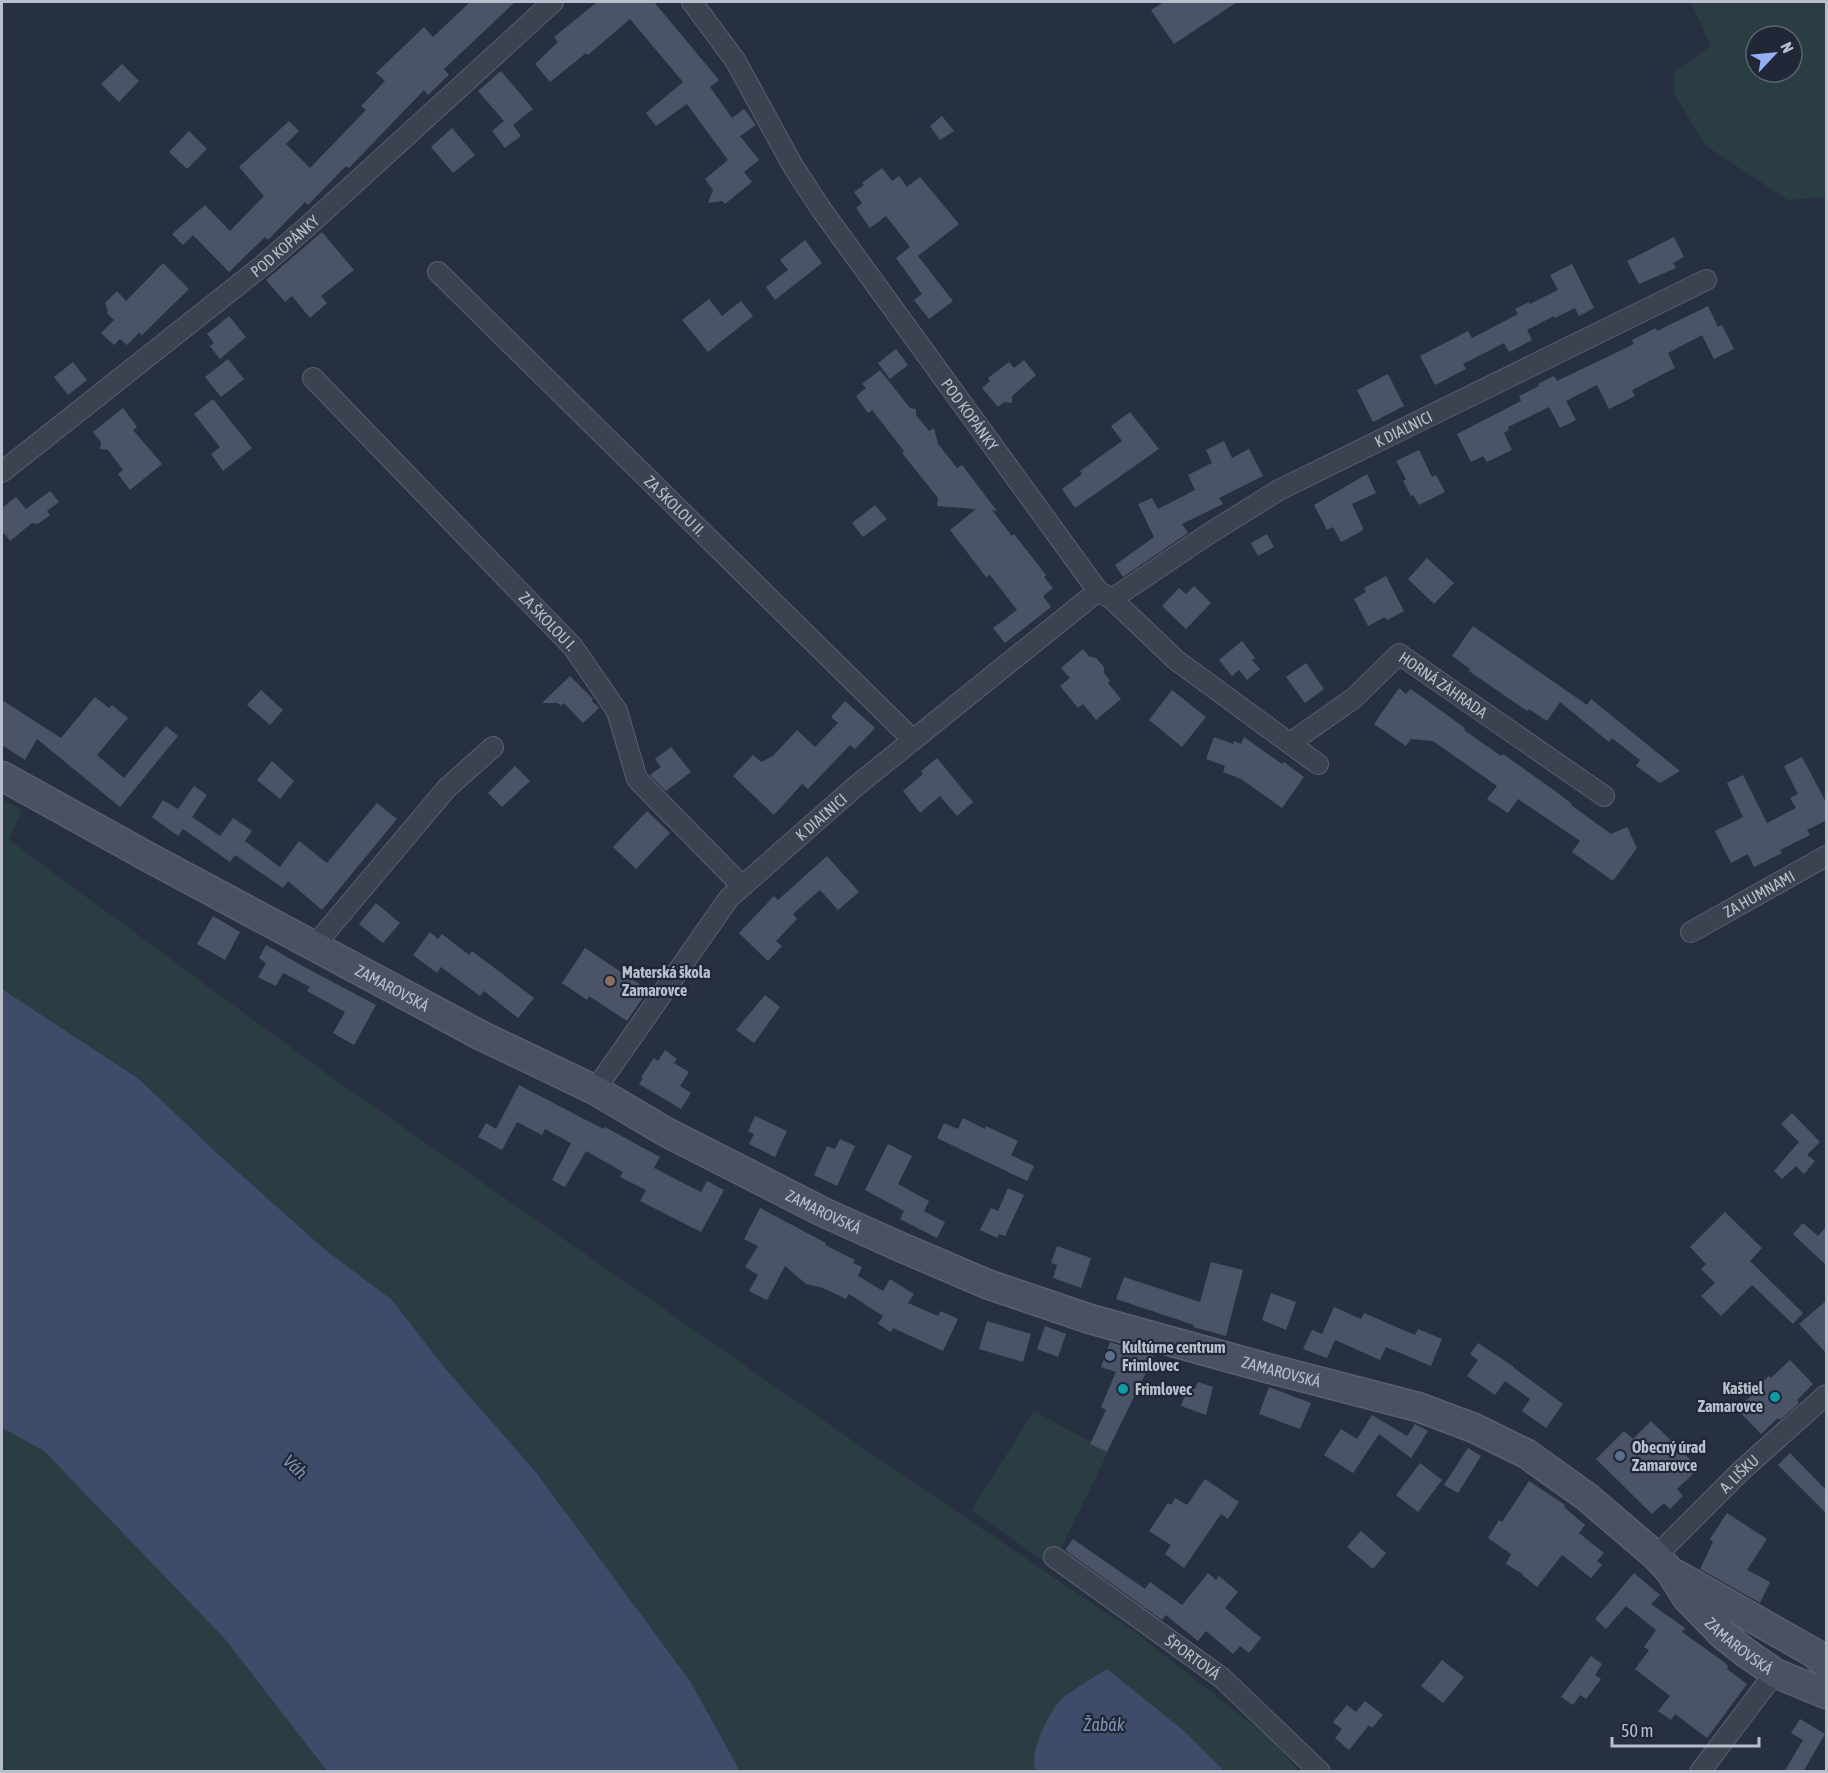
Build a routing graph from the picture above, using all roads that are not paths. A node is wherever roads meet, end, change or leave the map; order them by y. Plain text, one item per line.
1 (553, 2) edge
2 (692, 2) edge
3 (438, 272) dead end
4 (1706, 280) dead end
5 (313, 378) dead end
6 (2, 472) edge
7 (1105, 595) junction
8 (913, 740) junction
9 (1290, 743) junction
10 (493, 747) dead end
11 (1318, 764) dead end
12 (2, 776) edge
13 (1604, 796) dead end
14 (1827, 856) edge
15 (742, 886) junction
16 (1691, 932) dead end
17 (314, 946) junction
18 (595, 1090) junction
19 (1827, 1395) edge
20 (1054, 1557) dead end
21 (1663, 1563) junction
22 (1827, 1664) edge
23 (1775, 1673) junction
24 (1827, 1694) edge
25 (1320, 1772) edge
26 (1700, 1772) edge

1 - 6 street, POD KOPÁNKY
2 - 7 street, POD KOPÁNKY
3 - 8 street, ZA ŠKOLOU II.
4 - 7 street, K DIAĽNICI
5 - 15 street, ZA ŠKOLOU I.
7 - 8 street, K DIAĽNICI
7 - 9 street, POD KOPÁNKY
8 - 15 street, K DIAĽNICI
9 - 11 street, POD KOPÁNKY
9 - 13 street, HORNÁ ZÁHRADA
10 - 17 street
12 - 17 main road, ZAMAROVSKÁ
14 - 16 street, ZA HUMNAMI
15 - 18 street, K DIAĽNICI
17 - 18 main road, ZAMAROVSKÁ
18 - 21 main road, ZAMAROVSKÁ
19 - 21 street, A. LIŠKU
20 - 25 street, ŠPORTOVÁ
21 - 22 main road, ZAMAROVSKÁ
21 - 23 main road, ZAMAROVSKÁ
23 - 24 main road, ZAMAROVSKÁ
23 - 26 street

